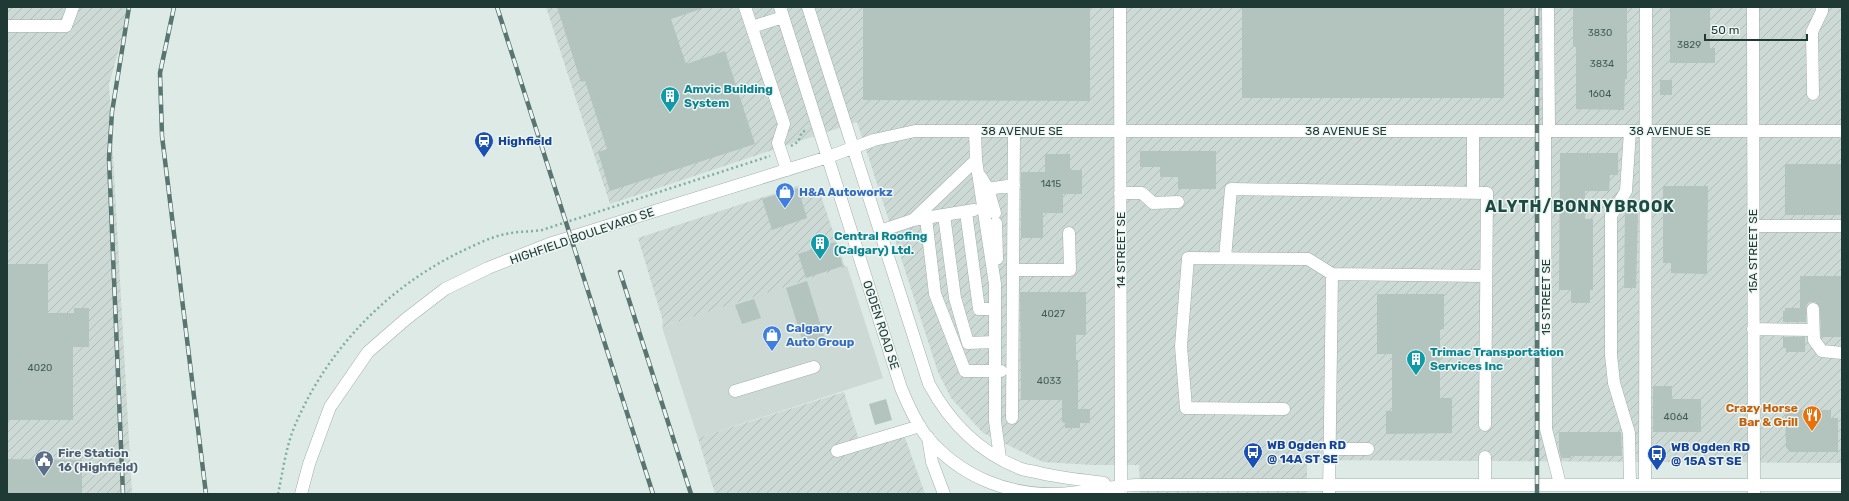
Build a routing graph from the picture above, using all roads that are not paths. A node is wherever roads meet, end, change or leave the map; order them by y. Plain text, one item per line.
1 (73, 7) edge
2 (745, 7) edge
3 (808, 7) edge
4 (1120, 7) edge
5 (1548, 7) edge
6 (1646, 7) edge
7 (1753, 7) edge
8 (1822, 7) edge
9 (782, 12) edge
10 (7, 26) edge
11 (752, 27) junction
12 (1814, 94) dead end
13 (975, 131) junction
14 (1014, 131) junction
15 (1120, 131) junction
16 (1473, 131) junction
17 (1547, 131) junction
18 (1630, 131) junction
19 (1645, 131) junction
20 (1753, 131) junction
21 (1842, 131) edge
22 (853, 147) junction
23 (828, 157) junction
24 (977, 166) junction
25 (787, 170) junction
26 (1014, 185) junction
27 (984, 189) junction
28 (1120, 193) junction
29 (1473, 194) junction
30 (1178, 202) dead end
31 (966, 212) junction
32 (944, 215) junction
33 (991, 215) junction
34 (926, 218) junction
35 (913, 220) junction
36 (1753, 226) junction
37 (1842, 226) edge
38 (880, 231) junction
39 (1069, 233) dead end
40 (1225, 258) junction
41 (1013, 270) junction
42 (1332, 274) junction
43 (1486, 276) junction
44 (995, 284) junction
45 (1013, 284) junction
46 (995, 309) junction
47 (1813, 309) dead end
48 (1753, 329) junction
49 (1814, 330) junction
50 (995, 342) junction
51 (1842, 354) edge
52 (814, 367) dead end
53 (994, 371) junction
54 (1012, 371) junction
55 (735, 391) dead end
56 (1284, 409) dead end
57 (1012, 418) dead end
58 (1485, 425) dead end
59 (920, 426) junction
60 (928, 437) junction
61 (1329, 449) junction
62 (1368, 449) dead end
63 (837, 451) dead end
64 (1485, 457) dead end
65 (1000, 458) junction
66 (1560, 484) junction
67 (1630, 484) junction
68 (1645, 484) junction
69 (1842, 485) edge
70 (1491, 487) edge
71 (1329, 489) edge
72 (1372, 489) edge
73 (1754, 489) edge
74 (1121, 490) edge
75 (301, 494) edge
76 (944, 494) edge

1 - 10 street
2 - 11 street
3 - 22 street, OGDEN ROAD SE
4 - 15 street, 14 STREET SE
5 - 17 street, 15 STREET SE
6 - 19 street
7 - 20 street, 15A STREET SE
8 - 12 street
9 - 11 street
9 - 23 street, OGDEN ROAD SE
11 - 25 street
13 - 14 street, 38 AVENUE SE
13 - 22 street, 38 AVENUE SE
13 - 24 street
14 - 15 street, 38 AVENUE SE
14 - 26 street
15 - 16 street, 38 AVENUE SE
15 - 28 street, 14 STREET SE
16 - 17 street, 38 AVENUE SE
16 - 29 street
17 - 18 street, 38 AVENUE SE
17 - 66 street, 15 STREET SE
18 - 19 street, 38 AVENUE SE
18 - 67 street
19 - 20 street, 38 AVENUE SE
19 - 68 street
20 - 21 street, 38 AVENUE SE
20 - 36 street, 15A STREET SE
22 - 23 street, HIGHFIELD BOULEVARD SE
22 - 38 street, OGDEN ROAD SE
23 - 25 street, HIGHFIELD BOULEVARD SE
23 - 59 street, OGDEN ROAD SE
24 - 27 street
24 - 35 street
25 - 75 street, HIGHFIELD BOULEVARD SE
26 - 27 street
26 - 41 street
27 - 33 street
28 - 30 street
28 - 74 street, 14 STREET SE
29 - 40 street
29 - 43 street
31 - 32 street
31 - 33 street
31 - 46 street
32 - 34 street
32 - 50 street
33 - 44 street
33 - 44 street
34 - 35 street
34 - 53 street
35 - 38 street
36 - 37 street
36 - 48 street, 15A STREET SE
38 - 65 street, OGDEN ROAD SE
39 - 41 street
40 - 42 street
40 - 56 street
41 - 45 street
42 - 43 street
42 - 61 street
43 - 58 street
44 - 45 street
44 - 46 street
45 - 54 street
46 - 50 street
47 - 49 street
48 - 49 street
48 - 73 street, 15A STREET SE
49 - 51 street
50 - 53 street
52 - 55 street
53 - 54 street
53 - 65 street
54 - 57 street
59 - 60 street, OGDEN ROAD SE
59 - 63 street
60 - 74 street, OGDEN ROAD SE
60 - 76 street
61 - 62 street
61 - 71 street
64 - 70 street
65 - 74 street, OGDEN ROAD SE
66 - 67 street, OGDEN ROAD SE
66 - 70 street, OGDEN ROAD SE
67 - 68 street, OGDEN ROAD SE
68 - 73 street, OGDEN ROAD SE
69 - 73 street, OGDEN ROAD SE
70 - 72 street, OGDEN ROAD SE
71 - 72 street, OGDEN ROAD SE
71 - 74 street, OGDEN ROAD SE

